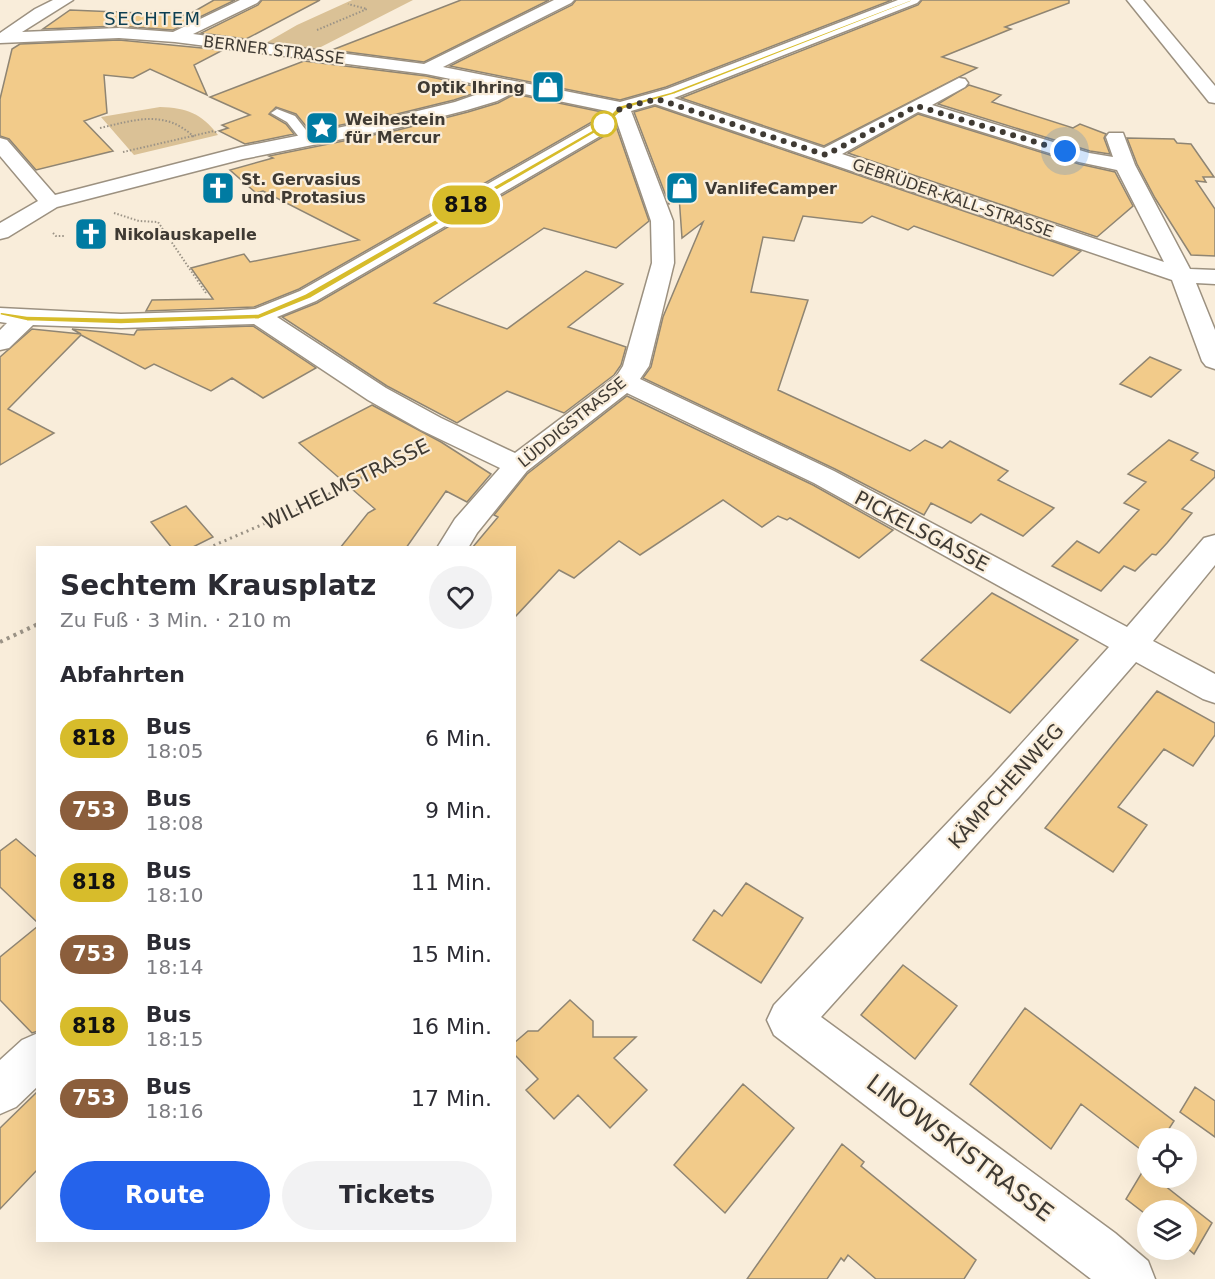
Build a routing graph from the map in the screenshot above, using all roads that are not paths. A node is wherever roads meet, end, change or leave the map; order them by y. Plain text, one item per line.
1 (65, 0) edge
2 (252, 0) edge
3 (566, 0) edge
4 (912, 0) edge
5 (1135, 0) edge
6 (175, 38) junction
7 (1, 43) edge
8 (426, 69) junction
9 (959, 83) dead end
10 (511, 87) junction
11 (1215, 98) edge
12 (657, 99) junction
13 (294, 106) dead end
14 (917, 106) junction
15 (621, 108) junction
16 (1116, 137) dead end
17 (307, 140) junction
18 (0, 144) edge
19 (826, 155) junction
20 (1125, 165) junction
21 (50, 202) junction
22 (0, 232) edge
23 (1182, 276) junction
24 (1215, 277) edge
25 (0, 315) edge
26 (259, 316) junction
27 (27, 318) junction
28 (0, 343) edge
29 (1215, 361) edge
30 (625, 382) junction
31 (517, 465) junction
32 (1215, 545) edge
33 (453, 546) edge
34 (1133, 645) junction
35 (1215, 690) edge
36 (789, 1020) joint
37 (36, 1057) edge
38 (0, 1091) edge
39 (1130, 1279) edge

1 - 7 street
2 - 6 street
3 - 8 street
4 - 12 street
5 - 11 street
6 - 7 street, BERNER STRASSE
6 - 8 street, BERNER STRASSE
8 - 10 street, BERNER STRASSE
9 - 14 street
10 - 15 street, BERNER STRASSE
10 - 17 street
12 - 15 street
12 - 19 street, GEBRÜDER-KALL-STRASSE
13 - 17 lane
14 - 19 street
14 - 20 street
15 - 26 street
15 - 30 street, LÜDDIGSTRASSE
16 - 20 street
17 - 21 street
18 - 21 street
19 - 23 street, GEBRÜDER-KALL-STRASSE
20 - 23 street
21 - 22 street
23 - 24 street, GEBRÜDER-KALL-STRASSE
23 - 29 street
25 - 27 street
26 - 27 street
26 - 31 street, WILHELMSTRASSE
27 - 28 street
30 - 31 street, LÜDDIGSTRASSE
30 - 34 street, PICKELSGASSE
31 - 33 street, LÜDDIGSTRASSE
32 - 34 street, KÄMPCHENWEG
34 - 35 street, PICKELSGASSE
34 - 36 street, KÄMPCHENWEG
36 - 39 street, LINOWSKISTRASSE
37 - 38 street

